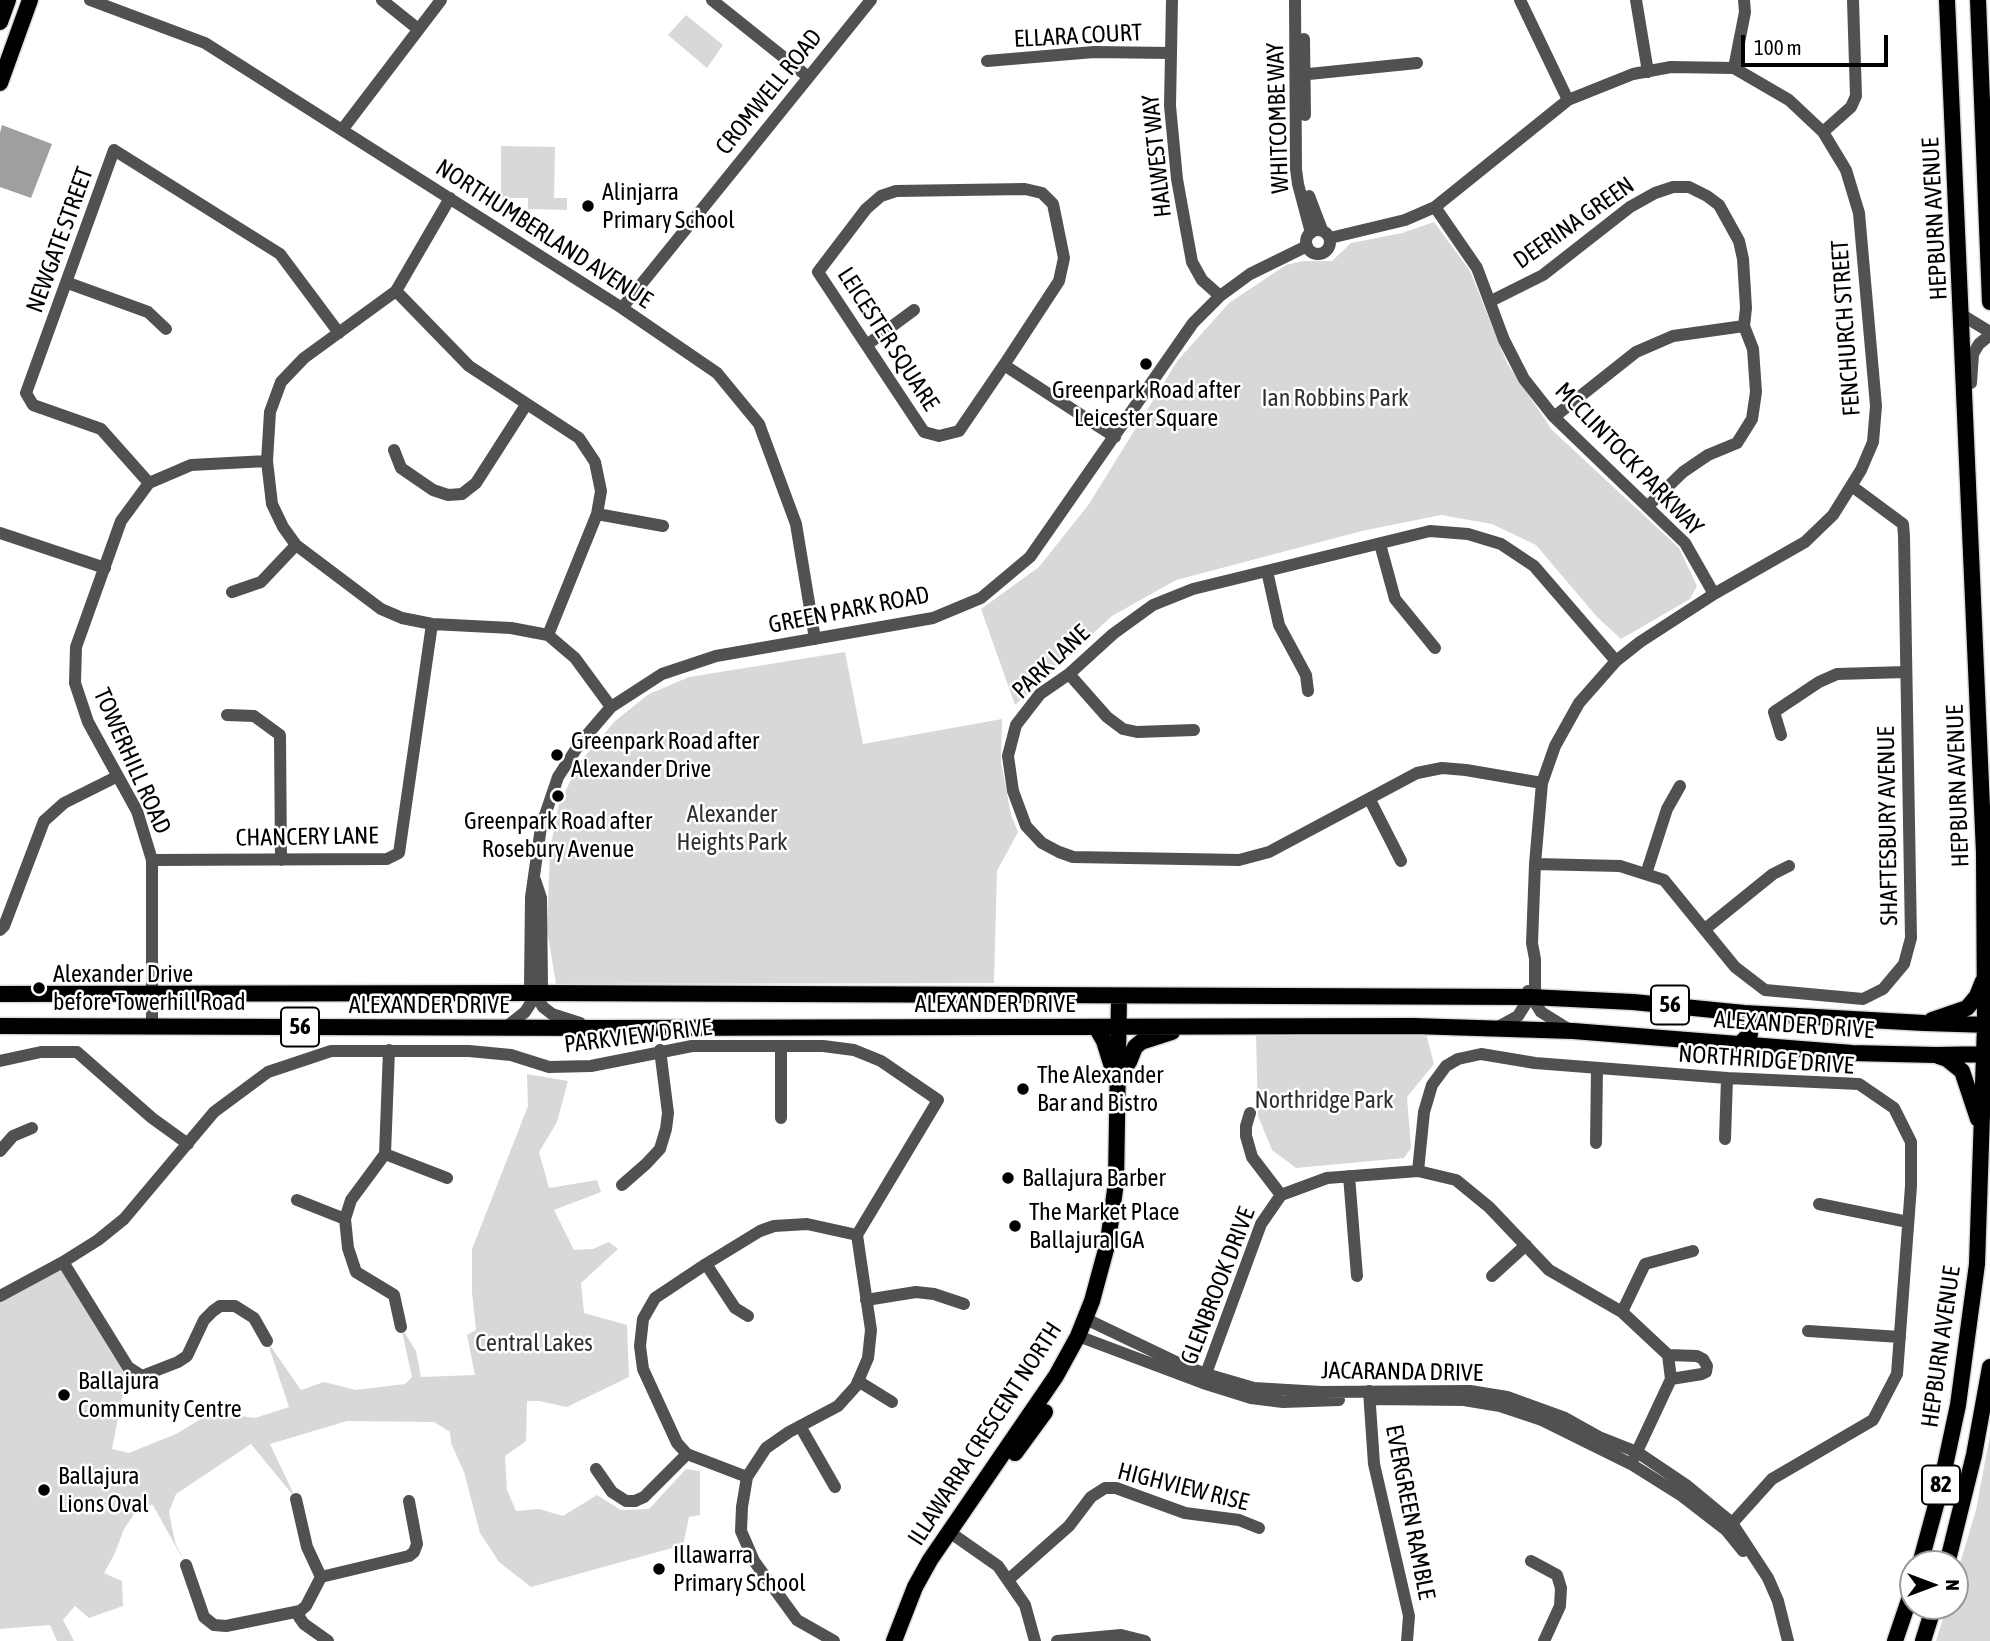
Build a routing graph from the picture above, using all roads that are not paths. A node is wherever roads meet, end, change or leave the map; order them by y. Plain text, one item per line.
1 (8, 0) edge
2 (30, 0) edge
3 (90, 0) edge
4 (382, 0) edge
5 (441, 0) edge
6 (871, 0) edge
7 (1172, 0) edge
8 (1295, 0) edge
9 (1304, 0) edge
10 (1520, 0) edge
11 (1636, 0) edge
12 (1744, 0) edge
13 (1853, 0) edge
14 (1947, 0) edge
15 (1978, 0) edge
16 (720, 2) edge
17 (0, 22) edge
18 (418, 29) junction
19 (1171, 53) junction
20 (987, 61) dead end
21 (1417, 63) dead end
22 (1734, 68) junction
23 (1648, 72) junction
24 (1300, 75) junction
25 (807, 76) junction
26 (0, 83) edge
27 (1568, 100) junction
28 (342, 130) junction
29 (1822, 132) junction
30 (1987, 163) edge
31 (450, 198) junction
32 (1435, 207) junction
33 (1321, 233) junction
34 (1307, 246) junction
35 (68, 283) junction
36 (396, 291) junction
37 (1220, 296) junction
38 (1491, 301) junction
39 (1990, 302) edge
40 (622, 309) junction
41 (914, 310) dead end
42 (1962, 315) junction
43 (1744, 326) junction
44 (166, 329) dead end
45 (339, 333) junction
46 (1990, 333) edge
47 (868, 344) junction
48 (1004, 365) junction
49 (526, 405) junction
50 (1554, 417) junction
51 (1115, 437) junction
52 (394, 450) dead end
53 (267, 461) junction
54 (149, 483) junction
55 (1853, 487) junction
56 (1968, 503) junction
57 (1648, 506) junction
58 (597, 514) junction
59 (663, 526) dead end
60 (0, 533) edge
61 (1380, 544) junction
62 (296, 545) junction
63 (105, 568) junction
64 (1267, 571) junction
65 (232, 592) dead end
66 (1714, 594) junction
67 (432, 624) junction
68 (548, 635) junction
69 (815, 639) junction
70 (1435, 648) dead end
71 (1616, 661) junction
72 (1906, 672) junction
73 (1069, 674) junction
74 (1308, 691) dead end
75 (611, 708) junction
76 (227, 715) dead end
77 (1195, 730) dead end
78 (1781, 735) dead end
79 (116, 777) junction
80 (1542, 783) junction
81 (1680, 786) dead end
82 (1370, 800) junction
83 (152, 860) junction
84 (281, 860) junction
85 (1401, 861) dead end
86 (1535, 864) junction
87 (1789, 866) dead end
88 (1646, 874) junction
89 (1705, 929) junction
90 (0, 930) edge
91 (1985, 974) junction
92 (536, 993) junction
93 (0, 994) edge
94 (152, 995) junction
95 (1124, 997) junction
96 (1530, 997) junction
97 (1744, 1013) junction
98 (1924, 1023) junction
99 (1988, 1025) edge
100 (0, 1026) edge
101 (152, 1027) junction
102 (1096, 1027) junction
103 (1124, 1027) junction
104 (1191, 1027) junction
105 (505, 1028) junction
106 (601, 1028) junction
107 (1494, 1028) junction
108 (1573, 1031) junction
109 (1740, 1044) junction
110 (781, 1047) junction
111 (389, 1050) junction
112 (660, 1050) junction
113 (1987, 1054) edge
114 (1936, 1055) junction
115 (0, 1061) edge
116 (1129, 1062) junction
117 (1597, 1068) junction
118 (1727, 1078) junction
119 (1118, 1093) junction
120 (1250, 1113) dead end
121 (780, 1118) dead end
122 (32, 1128) dead end
123 (1982, 1131) junction
124 (1725, 1139) dead end
125 (1596, 1143) dead end
126 (188, 1144) junction
127 (0, 1151) edge
128 (385, 1154) junction
129 (1418, 1171) junction
130 (1349, 1176) junction
131 (447, 1178) dead end
132 (622, 1185) dead end
133 (1281, 1195) junction
134 (297, 1200) dead end
135 (1819, 1203) dead end
136 (345, 1219) junction
137 (1908, 1222) junction
138 (857, 1235) junction
139 (1526, 1245) junction
140 (1693, 1251) dead end
141 (63, 1262) junction
142 (706, 1264) junction
143 (1357, 1276) dead end
144 (1492, 1276) dead end
145 (0, 1296) edge
146 (866, 1300) junction
147 (964, 1304) dead end
148 (1622, 1312) junction
149 (748, 1317) dead end
150 (1090, 1321) junction
151 (401, 1327) dead end
152 (1808, 1331) dead end
153 (1900, 1336) junction
154 (1082, 1338) junction
155 (267, 1341) dead end
156 (1668, 1356) junction
157 (1990, 1367) edge
158 (1204, 1379) junction
159 (1671, 1380) junction
160 (858, 1381) junction
161 (1369, 1395) junction
162 (892, 1402) dead end
163 (800, 1426) junction
164 (687, 1454) junction
165 (1634, 1458) junction
166 (596, 1469) dead end
167 (747, 1477) junction
168 (835, 1487) dead end
169 (296, 1499) dead end
170 (409, 1501) dead end
171 (1729, 1526) junction
172 (1259, 1528) dead end
173 (951, 1534) junction
174 (1924, 1550) edge
175 (1950, 1550) edge
176 (1531, 1561) dead end
177 (186, 1565) dead end
178 (321, 1577) junction
179 (1008, 1580) junction
180 (300, 1611) junction
181 (1902, 1620) edge
182 (1930, 1620) edge
183 (328, 1641) edge
184 (834, 1641) edge
185 (894, 1641) edge
186 (904, 1641) edge
187 (1035, 1641) edge
188 (1057, 1641) edge
189 (1145, 1641) edge
190 (1406, 1641) edge
191 (1544, 1641) edge
192 (1781, 1641) edge
193 (1788, 1641) edge
194 (1895, 1641) edge
195 (1923, 1641) edge

1 - 17 main road
2 - 26 main road
3 - 28 street, NORTHUMBERLAND AVENUE
4 - 18 street
5 - 18 street
6 - 25 street, CROMWELL ROAD
7 - 19 street, HALWEST WAY
8 - 24 street, WHITCOMBE WAY
9 - 24 street, WHITCOMBE WAY
10 - 27 street
11 - 23 street
12 - 22 street
13 - 29 street
14 - 42 main road, HEPBURN AVENUE / 82
15 - 30 main road, HEPBURN AVENUE
16 - 25 street
18 - 28 street
19 - 20 street, ELLARA COURT
19 - 37 street, HALWEST WAY
21 - 24 street
22 - 23 street, FENCHURCH STREET
22 - 29 street, FENCHURCH STREET
23 - 27 street, FENCHURCH STREET
24 - 33 street, WHITCOMBE WAY
25 - 40 street, CROMWELL ROAD
27 - 32 street, FENCHURCH STREET
28 - 31 street, NORTHUMBERLAND AVENUE
29 - 55 street, FENCHURCH STREET
30 - 39 main road, HEPBURN AVENUE
31 - 36 street
31 - 40 street, NORTHUMBERLAND AVENUE
32 - 33 street, FENCHURCH STREET
32 - 38 street, MCCLINTOCK PARKWAY
33 - 34 street
33 - 34 street
34 - 37 street, GREEN PARK ROAD
35 - 44 street
35 - 45 street, NEWGATE STREET
35 - 54 street, NEWGATE STREET
36 - 45 street
36 - 49 street
37 - 51 street, GREEN PARK ROAD
38 - 43 street, DEERINA GREEN
38 - 50 street, MCCLINTOCK PARKWAY
40 - 69 street, NORTHUMBERLAND AVENUE
41 - 47 street
42 - 46 street
42 - 56 main road, HEPBURN AVENUE / 82
43 - 50 street
43 - 57 street, DEERINA GREEN
45 - 53 street
46 - 56 street
47 - 48 street, LEICESTER SQUARE
47 - 48 street, LEICESTER SQUARE
48 - 51 street
49 - 52 street
49 - 58 street
50 - 57 street, MCCLINTOCK PARKWAY
51 - 69 street, GREEN PARK ROAD
53 - 54 street
53 - 62 street
54 - 63 street, TOWERHILL ROAD
55 - 66 street, FENCHURCH STREET
55 - 72 street, SHAFTESBURY AVENUE
56 - 91 main road, HEPBURN AVENUE / 82
57 - 66 street, MCCLINTOCK PARKWAY
58 - 59 street
58 - 68 street
60 - 63 street
61 - 64 street, PARK LANE
61 - 70 street
61 - 71 street, PARK LANE
62 - 65 street
62 - 67 street
63 - 79 street, TOWERHILL ROAD
64 - 73 street, PARK LANE
64 - 74 street
66 - 71 street, FENCHURCH STREET
67 - 68 street
67 - 84 street, CHANCERY LANE
68 - 75 street
69 - 75 street, GREEN PARK ROAD
71 - 80 street, FENCHURCH STREET
72 - 78 street
72 - 89 street, SHAFTESBURY AVENUE
73 - 77 street
73 - 82 street, PARK LANE
75 - 92 street, GREEN PARK ROAD
76 - 84 street
79 - 83 street, TOWERHILL ROAD
79 - 90 street
80 - 82 street, PARK LANE
80 - 86 street, FENCHURCH STREET
81 - 88 street
82 - 85 street
83 - 84 street, CHANCERY LANE
83 - 94 street, TOWERHILL ROAD
86 - 88 street, SHAFTESBURY AVENUE
86 - 96 street, FENCHURCH STREET
87 - 89 street
88 - 89 street, SHAFTESBURY AVENUE
91 - 98 main road
91 - 99 main road, HEPBURN AVENUE / 82
92 - 94 main road, ALEXANDER DRIVE / 56
92 - 95 main road, ALEXANDER DRIVE / 56
92 - 105 street
92 - 106 street
93 - 94 main road, ALEXANDER DRIVE / 56
94 - 101 street, TOWERHILL ROAD
95 - 96 main road, ALEXANDER DRIVE / 56
95 - 103 main road, ILLAWARRA CRESCENT NORTH
96 - 97 main road, ALEXANDER DRIVE / 56
96 - 107 street
96 - 108 street
97 - 98 main road, ALEXANDER DRIVE / 56
97 - 109 main road
98 - 99 main road, ALEXANDER DRIVE / 56
99 - 113 main road, HEPBURN AVENUE / 82
100 - 101 main road, ALEXANDER DRIVE / 56
101 - 105 main road, ALEXANDER DRIVE / 56
102 - 103 main road, ALEXANDER DRIVE / 56
102 - 106 main road, ALEXANDER DRIVE / 56
102 - 119 main road
103 - 104 main road, ALEXANDER DRIVE / 56
103 - 116 main road, ILLAWARRA CRESCENT NORTH
103 - 119 main road, ILLAWARRA CRESCENT NORTH
104 - 107 main road, ALEXANDER DRIVE / 56
104 - 116 main road
105 - 106 main road, ALEXANDER DRIVE / 56
107 - 108 main road, ALEXANDER DRIVE / 56
108 - 109 main road, ALEXANDER DRIVE / 56
109 - 114 main road, ALEXANDER DRIVE / 56
110 - 112 street, PARKVIEW DRIVE
110 - 121 street
110 - 138 street, PARKVIEW DRIVE
111 - 112 street, PARKVIEW DRIVE
111 - 126 street, PARKVIEW DRIVE
111 - 128 street
112 - 132 street
113 - 114 main road, ALEXANDER DRIVE / 56
113 - 123 main road, HEPBURN AVENUE / 82
114 - 123 main road
115 - 126 street
116 - 150 main road, ILLAWARRA CRESCENT NORTH
117 - 118 street, NORTHRIDGE DRIVE
117 - 125 street
117 - 129 street, NORTHRIDGE DRIVE
118 - 124 street
118 - 137 street, NORTHRIDGE DRIVE
119 - 150 main road, ILLAWARRA CRESCENT NORTH
120 - 133 street
122 - 127 street
123 - 174 main road, HEPBURN AVENUE / 82
126 - 141 street, PARKVIEW DRIVE
128 - 131 street
128 - 136 street
129 - 130 street, GLENBROOK DRIVE
129 - 139 street, GLENBROOK DRIVE
130 - 133 street, GLENBROOK DRIVE
130 - 143 street
133 - 158 street, GLENBROOK DRIVE
134 - 136 street
135 - 137 street
136 - 151 street
137 - 153 street, NORTHRIDGE DRIVE
138 - 142 street
138 - 146 street
139 - 144 street
139 - 148 street, GLENBROOK DRIVE
140 - 148 street
141 - 145 street, PARKVIEW DRIVE
141 - 155 street
142 - 149 street
142 - 164 street
146 - 147 street
146 - 160 street
148 - 156 street, GLENBROOK DRIVE
150 - 154 main road, ILLAWARRA CRESCENT NORTH
150 - 158 street, JACARANDA DRIVE
152 - 153 street
153 - 171 street, NORTHRIDGE DRIVE
154 - 158 street, JACARANDA DRIVE
154 - 173 main road, ILLAWARRA CRESCENT NORTH
156 - 159 street
156 - 159 street
157 - 175 main road, HEPBURN AVENUE / 82
158 - 161 street, JACARANDA DRIVE
159 - 165 street
160 - 162 street
160 - 163 street
161 - 165 street, JACARANDA DRIVE
161 - 190 street, EVERGREEN RAMBLE
163 - 167 street
163 - 168 street
164 - 166 street
164 - 167 street
165 - 171 street, JACARANDA DRIVE
167 - 184 street
169 - 178 street
170 - 178 street
171 - 192 street, JACARANDA DRIVE
171 - 193 street, JACARANDA DRIVE
172 - 179 street, HIGHVIEW RISE
173 - 179 street
173 - 185 main road, ILLAWARRA CRESCENT NORTH
173 - 186 main road, ILLAWARRA CRESCENT NORTH
176 - 191 street
177 - 180 street
178 - 180 street
179 - 187 street
180 - 183 street
181 - 194 main road
182 - 195 main road
188 - 189 street

